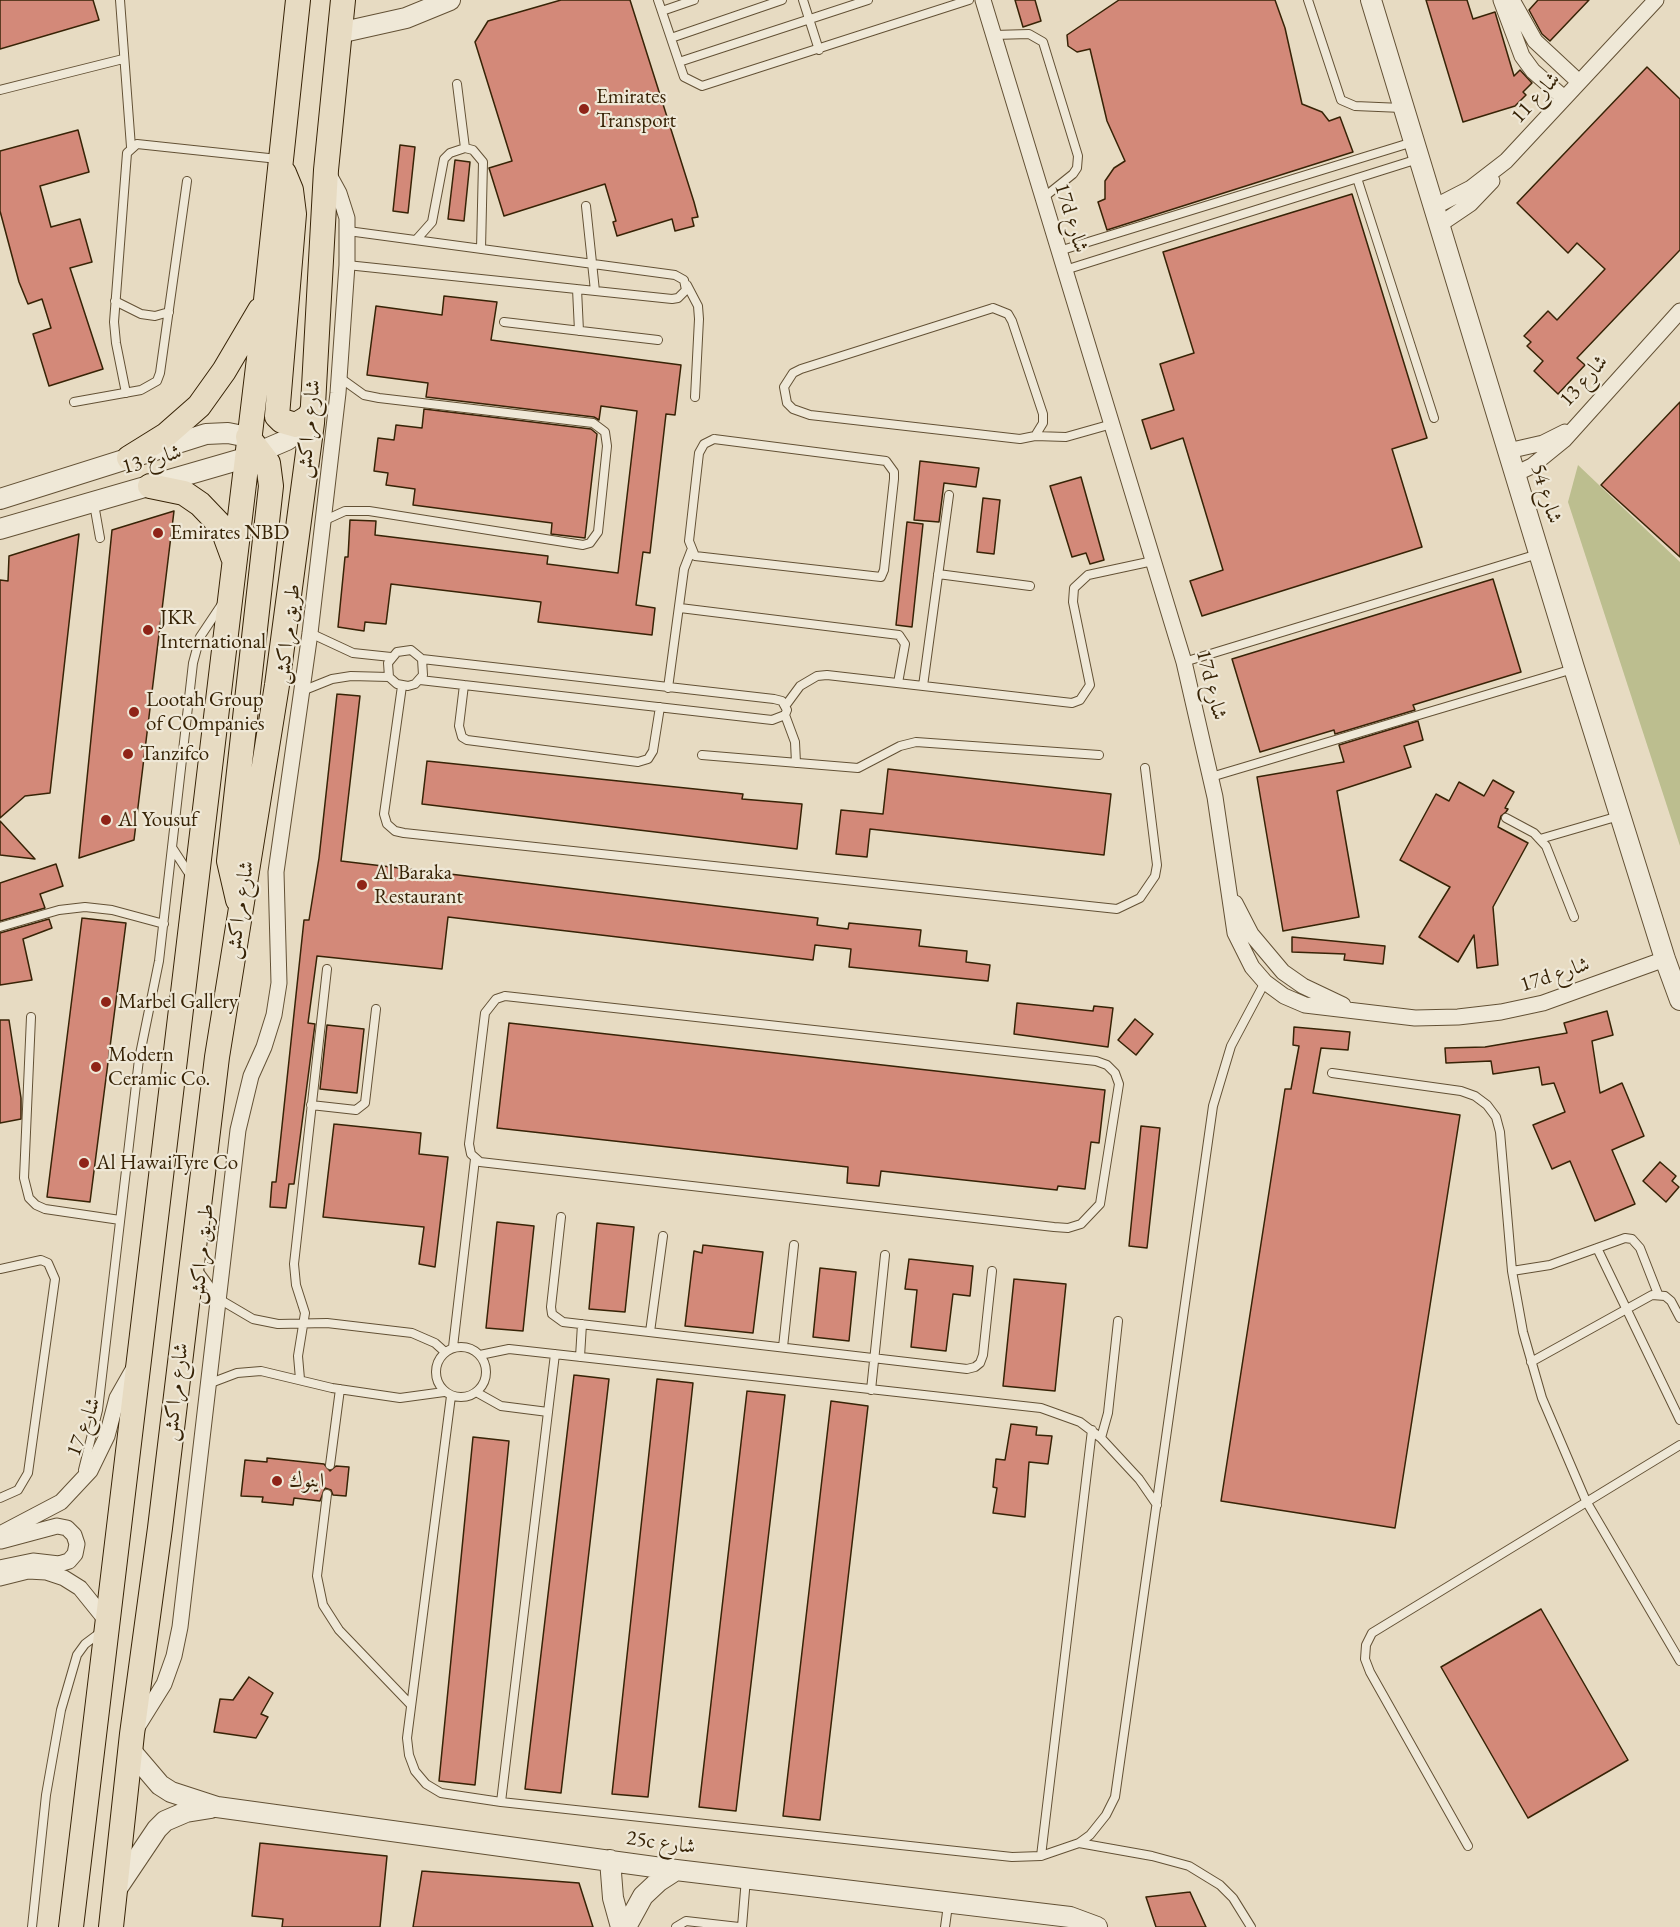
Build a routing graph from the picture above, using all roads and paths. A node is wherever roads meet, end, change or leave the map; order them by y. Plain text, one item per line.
1 (120, 0) edge
2 (298, 0) edge
3 (343, 0) edge
4 (434, 0) edge
5 (449, 0) edge
6 (658, 0) edge
7 (694, 0) edge
8 (782, 0) edge
9 (803, 0) edge
10 (868, 0) edge
11 (938, 0) edge
12 (969, 0) edge
13 (983, 0) edge
14 (1308, 0) edge
15 (1371, 0) edge
16 (1501, 0) edge
17 (1512, 0) edge
18 (1656, 0) edge
19 (941, 9) junction
20 (662, 10) junction
21 (809, 20) junction
22 (339, 33) junction
23 (994, 35) junction
24 (671, 38) junction
25 (819, 50) junction
26 (123, 59) junction
27 (679, 62) junction
28 (1579, 82) junction
29 (457, 84) dead end
30 (0, 90) edge
31 (1564, 99) junction
32 (1404, 108) junction
33 (131, 147) junction
34 (465, 148) junction
35 (1417, 150) junction
36 (282, 164) junction
37 (326, 170) junction
38 (1357, 178) junction
39 (187, 181) dead end
40 (1043, 198) junction
41 (586, 206) dead end
42 (1436, 216) junction
43 (348, 231) junction
44 (416, 240) junction
45 (481, 249) junction
46 (1059, 251) junction
47 (592, 264) junction
48 (347, 265) junction
49 (1065, 270) junction
50 (686, 285) junction
51 (577, 289) junction
52 (595, 291) junction
53 (266, 300) junction
54 (116, 301) junction
55 (1680, 311) edge
56 (168, 312) junction
57 (504, 322) dead end
58 (579, 331) junction
59 (658, 340) dead end
60 (339, 377) junction
61 (126, 393) junction
62 (695, 398) dead end
63 (74, 402) dead end
64 (313, 416) junction
65 (1434, 418) dead end
66 (1112, 424) junction
67 (1575, 426) junction
68 (1035, 436) junction
69 (252, 449) junction
70 (1508, 451) junction
71 (129, 458) junction
72 (1515, 474) junction
73 (150, 486) junction
74 (949, 495) dead end
75 (0, 499) edge
76 (93, 502) junction
77 (324, 521) junction
78 (0, 529) edge
79 (100, 538) dead end
80 (691, 551) junction
81 (1539, 554) junction
82 (234, 560) junction
83 (1153, 561) junction
84 (938, 574) junction
85 (1030, 586) dead end
86 (230, 593) junction
87 (680, 608) junction
88 (310, 633) junction
89 (391, 657) junction
90 (422, 659) junction
91 (1184, 662) junction
92 (1574, 668) junction
93 (389, 677) junction
94 (420, 680) junction
95 (898, 683) junction
96 (464, 685) junction
97 (402, 686) junction
98 (923, 686) junction
99 (668, 688) junction
100 (303, 691) junction
101 (786, 705) junction
102 (660, 707) junction
103 (785, 715) junction
104 (702, 754) dead end
105 (1099, 756) dead end
106 (796, 763) junction
107 (1145, 768) dead end
108 (1210, 777) junction
109 (1620, 815) junction
110 (1506, 818) dead end
111 (1540, 839) junction
112 (173, 849) junction
113 (196, 885) junction
114 (1230, 889) junction
115 (241, 908) junction
116 (1574, 917) dead end
117 (164, 924) junction
118 (0, 927) edge
119 (1665, 959) junction
120 (327, 969) dead end
121 (1265, 982) junction
122 (1680, 1000) edge
123 (376, 1009) dead end
124 (1373, 1013) junction
125 (31, 1017) dead end
126 (1332, 1073) dead end
127 (311, 1105) junction
128 (475, 1159) junction
129 (561, 1217) dead end
130 (120, 1220) junction
131 (663, 1236) dead end
132 (794, 1245) dead end
133 (1597, 1248) junction
134 (885, 1255) dead end
135 (192, 1256) junction
136 (0, 1269) edge
137 (992, 1271) dead end
138 (1512, 1271) junction
139 (1658, 1294) junction
140 (219, 1299) junction
141 (1626, 1309) junction
142 (1680, 1318) edge
143 (1118, 1321) dead end
144 (304, 1323) junction
145 (582, 1324) junction
146 (650, 1332) junction
147 (453, 1347) junction
148 (783, 1347) junction
149 (445, 1352) junction
150 (480, 1354) junction
151 (555, 1354) junction
152 (580, 1357) junction
153 (875, 1358) junction
154 (1531, 1362) junction
155 (138, 1363) junction
156 (300, 1379) junction
157 (206, 1384) junction
158 (340, 1389) junction
159 (872, 1390) junction
160 (476, 1392) junction
161 (448, 1394) junction
162 (548, 1412) junction
163 (1680, 1420) edge
164 (1092, 1431) junction
165 (1101, 1438) junction
166 (1680, 1445) edge
167 (330, 1465) dead end
168 (78, 1486) junction
169 (327, 1494) dead end
170 (0, 1498) edge
171 (1586, 1501) junction
172 (1157, 1505) junction
173 (0, 1534) edge
174 (0, 1542) edge
175 (0, 1568) edge
176 (0, 1578) edge
177 (109, 1627) junction
178 (1680, 1661) edge
179 (411, 1705) junction
180 (132, 1742) junction
181 (501, 1802) junction
182 (217, 1807) junction
183 (1079, 1843) junction
184 (1468, 1846) dead end
185 (1041, 1857) junction
186 (610, 1860) junction
187 (676, 1870) junction
188 (746, 1878) junction
189 (116, 1890) junction
190 (948, 1903) junction
191 (32, 1927) edge
192 (71, 1927) edge
193 (111, 1927) edge
194 (621, 1927) edge
195 (626, 1927) edge
196 (676, 1927) edge
197 (740, 1927) edge
198 (945, 1927) edge
199 (1097, 1927) edge
200 (1251, 1927) edge

1 - 26 lane
2 - 36 main road, شارع مراكش
3 - 22 main road, شارع مراكش
4 - 5 street
5 - 22 street
6 - 20 lane
7 - 20 lane
8 - 24 lane
9 - 21 lane
10 - 21 lane
11 - 19 lane
12 - 19 lane
13 - 23 street, 17d شارع
14 - 32 lane
15 - 32 street, شارع 54
16 - 31 street
17 - 28 street
18 - 28 street, شارع 11
19 - 25 lane
20 - 24 lane
21 - 25 lane
21 - 27 lane
22 - 37 main road, شارع مراكش
23 - 40 street, 17d شارع
23 - 40 lane
24 - 27 lane
25 - 27 lane
26 - 30 lane
26 - 33 lane
28 - 31 street, شارع 11
29 - 34 lane
31 - 42 street, شارع 11
32 - 35 street, شارع 54
33 - 36 lane
33 - 54 lane
34 - 44 lane
34 - 45 lane
35 - 38 lane
35 - 42 street, شارع 54
35 - 46 lane
36 - 53 main road, شارع مراكش
36 - 64 main road
37 - 43 street, طريق مراكش
37 - 64 main road, شارع مراكش
38 - 49 lane
38 - 65 lane
39 - 56 lane
40 - 46 street, 17d شارع
41 - 47 lane
42 - 70 street, شارع 54
43 - 44 lane
43 - 48 street, طريق مراكش
44 - 45 lane
45 - 47 lane
46 - 49 street, 17d شارع
47 - 50 lane
47 - 52 lane
48 - 51 lane
48 - 60 street, طريق مراكش
49 - 66 street, 17d شارع
50 - 52 lane
50 - 62 lane
51 - 52 lane
51 - 58 lane
53 - 69 main road, شارع مراكش
53 - 71 main road
54 - 56 lane
54 - 61 lane
55 - 67 street, شارع 13
56 - 61 lane
57 - 58 lane
58 - 59 lane
60 - 77 street, طريق مراكش
60 - 77 lane
61 - 63 lane
64 - 69 street, شارع 13
64 - 115 main road, شارع مراكش
66 - 68 lane
66 - 83 street, 17d شارع
67 - 70 street
67 - 72 street, شارع 13
68 - 68 lane
69 - 71 street, شارع 13
69 - 73 street, شارع 13
69 - 82 main road, شارع مراكش
69 - 115 main road
70 - 72 street, شارع 54
71 - 75 street, شارع 13
72 - 81 street, شارع 54
73 - 76 street, شارع 13
73 - 82 main road
74 - 84 lane
76 - 78 street, شارع 13
76 - 79 lane
77 - 88 street, طريق مراكش
80 - 80 lane
80 - 87 lane
81 - 91 lane
81 - 92 street, شارع 54
82 - 86 main road, شارع مراكش
83 - 91 street, 17d شارع
83 - 98 lane
84 - 85 lane
84 - 98 lane
86 - 112 lane
86 - 113 main road, شارع مراكش
87 - 95 lane
87 - 99 lane
88 - 89 lane
88 - 100 street, طريق مراكش
89 - 90 lane
89 - 93 lane
90 - 94 lane
90 - 99 lane
91 - 108 street, 17d شارع
92 - 108 lane
92 - 109 street, شارع 54
93 - 97 lane
93 - 100 lane
94 - 96 lane
94 - 97 lane
95 - 98 lane
95 - 101 lane
96 - 102 lane
96 - 102 lane
97 - 107 lane
99 - 101 lane
100 - 140 street, طريق مراكش
101 - 103 lane
102 - 103 lane
103 - 106 lane
104 - 106 lane
105 - 106 lane
108 - 114 street, 17d شارع
109 - 111 lane
109 - 119 street, شارع 54
110 - 111 lane
111 - 116 lane
112 - 113 lane
112 - 117 lane
113 - 155 main road, شارع مراكش
114 - 121 street, 17d شارع
114 - 124 street
115 - 135 main road, شارع مراكش
117 - 118 lane
117 - 130 lane
119 - 122 street, شارع 54
119 - 124 street, 17d شارع
120 - 127 lane
121 - 124 street, 17d شارع
121 - 172 lane
123 - 127 lane
125 - 130 lane
126 - 138 lane
127 - 144 lane
128 - 128 lane
128 - 147 lane
129 - 145 lane
130 - 168 lane
131 - 146 lane
132 - 148 lane
133 - 138 lane
133 - 139 lane
133 - 141 lane
134 - 153 lane
135 - 140 lane
135 - 180 main road, شارع مراكش
136 - 170 lane
137 - 153 lane
138 - 154 lane
139 - 141 lane
139 - 142 lane
140 - 144 lane
140 - 157 street, طريق مراكش
141 - 154 lane
141 - 163 lane
143 - 165 lane
144 - 149 lane
144 - 156 lane
145 - 146 lane
145 - 152 lane
146 - 148 lane
147 - 149 lane
147 - 150 lane
148 - 153 lane
149 - 161 lane
150 - 151 lane
150 - 160 lane
151 - 152 lane
151 - 162 lane
152 - 159 lane
153 - 159 lane
154 - 171 lane
155 - 168 street, شارع 17
155 - 177 main road, شارع مراكش
156 - 157 lane
156 - 158 lane
157 - 180 street, طريق مراكش
158 - 161 lane
158 - 167 lane
159 - 164 lane
160 - 161 lane
160 - 162 lane
161 - 179 lane
162 - 181 lane
164 - 165 lane
164 - 185 lane
165 - 172 lane
166 - 171 lane
168 - 173 street, شارع 17
169 - 179 lane
171 - 178 lane
171 - 184 lane
172 - 183 lane
174 - 175 street
176 - 177 street
177 - 191 lane
177 - 192 main road, شارع مراكش
179 - 181 lane
180 - 182 street, 25c شارع
180 - 189 main road, شارع مراكش
181 - 185 lane
182 - 186 street, 25c شارع
182 - 189 street, 25c شارع
183 - 185 lane
183 - 200 lane
186 - 187 street, 25c شارع
186 - 194 street
187 - 188 street, 25c شارع
187 - 195 street
188 - 190 street, 25c شارع
188 - 197 lane
189 - 193 main road, شارع مراكش
190 - 198 lane
190 - 199 street, 25c شارع
196 - 197 lane

